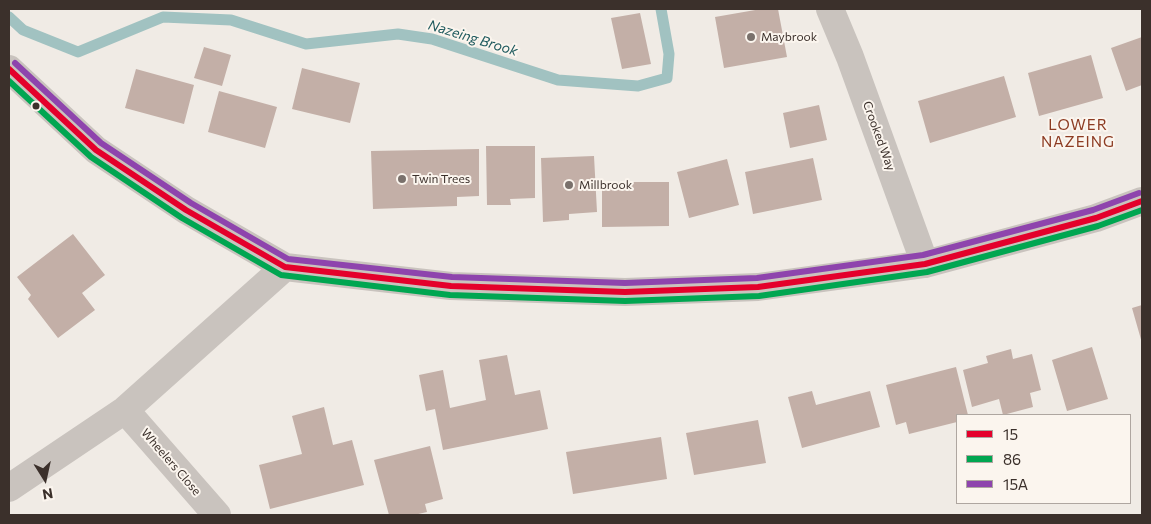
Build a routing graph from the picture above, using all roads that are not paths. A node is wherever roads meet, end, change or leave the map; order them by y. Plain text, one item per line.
1 (830, 9) edge
2 (9, 69) edge
3 (1142, 200) edge
4 (926, 264) junction
5 (284, 268) junction
6 (125, 410) junction
7 (9, 488) edge
8 (217, 515) edge

1 - 4 street, Crooked Way
2 - 5 street
3 - 4 street
4 - 5 street
5 - 6 street
6 - 7 street
6 - 8 street, Wheelers Close

